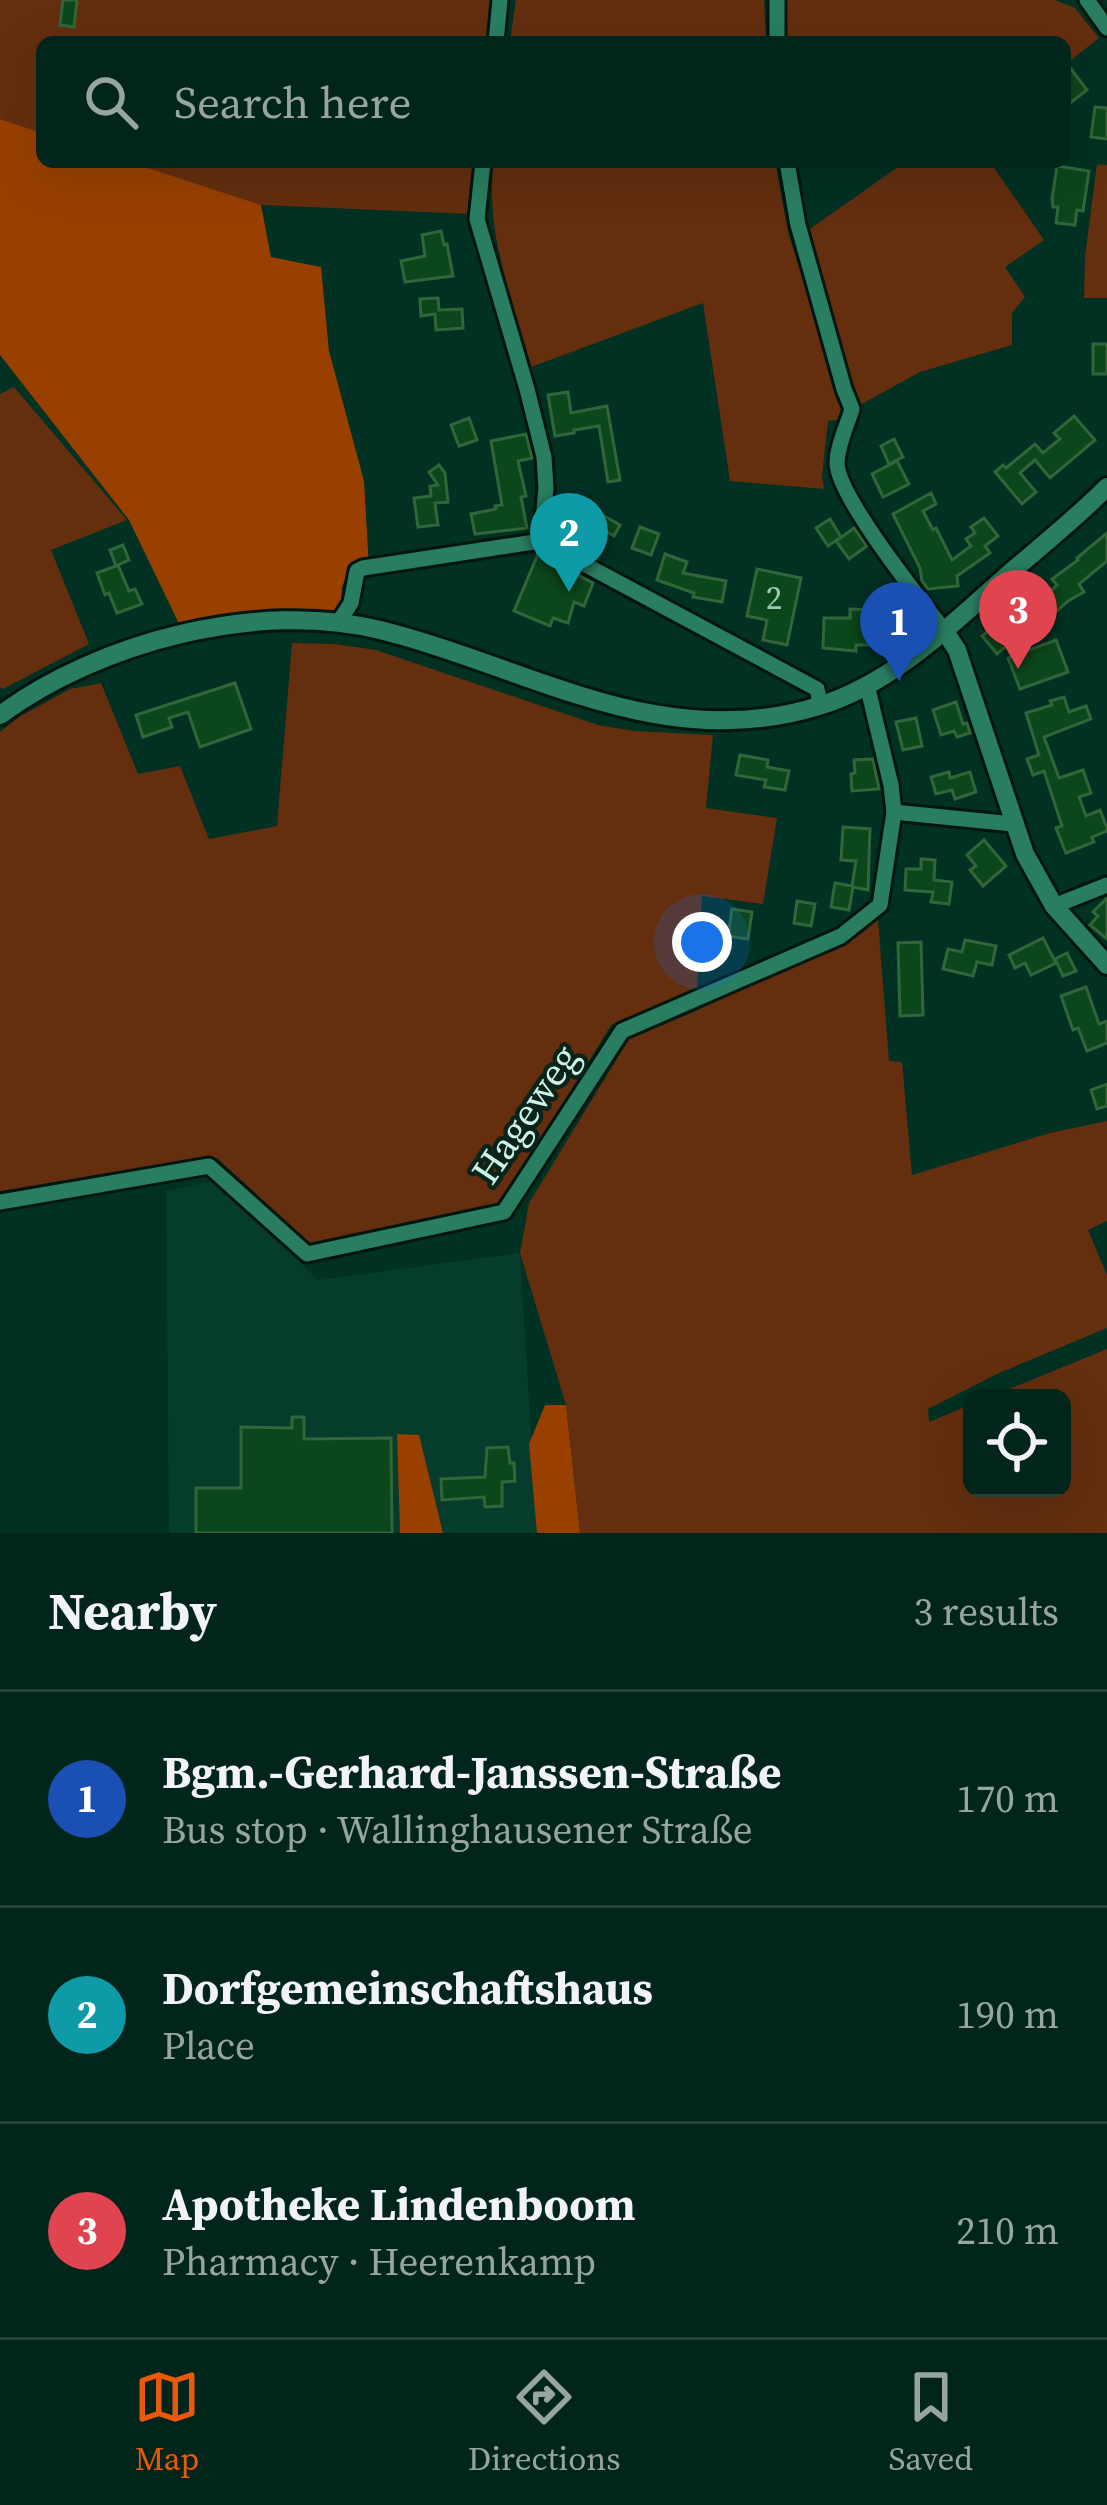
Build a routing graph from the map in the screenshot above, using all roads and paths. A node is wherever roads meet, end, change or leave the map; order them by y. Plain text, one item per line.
1 (500, 0) edge
2 (777, 0) edge
3 (1087, 0) edge
4 (1107, 28) edge
5 (497, 36) edge
6 (778, 36) edge
7 (482, 168) edge
8 (788, 168) edge
9 (1107, 487) edge
10 (541, 541) junction
11 (338, 623) junction
12 (944, 630) junction
13 (867, 685) junction
14 (821, 706) junction
15 (0, 715) edge
16 (894, 812) junction
17 (1013, 824) junction
18 (1107, 885) edge
19 (1054, 906) junction
20 (1107, 965) edge
21 (0, 1202) edge

1 - 5 street
2 - 6 street
3 - 4 street
7 - 10 street
8 - 12 street
9 - 12 street
10 - 11 street
10 - 14 street
11 - 14 street
11 - 15 street
12 - 13 street
12 - 17 street
13 - 14 street
13 - 16 street, Hageweg
16 - 17 street
16 - 21 street, Hageweg
17 - 19 street
18 - 19 street
19 - 20 street

